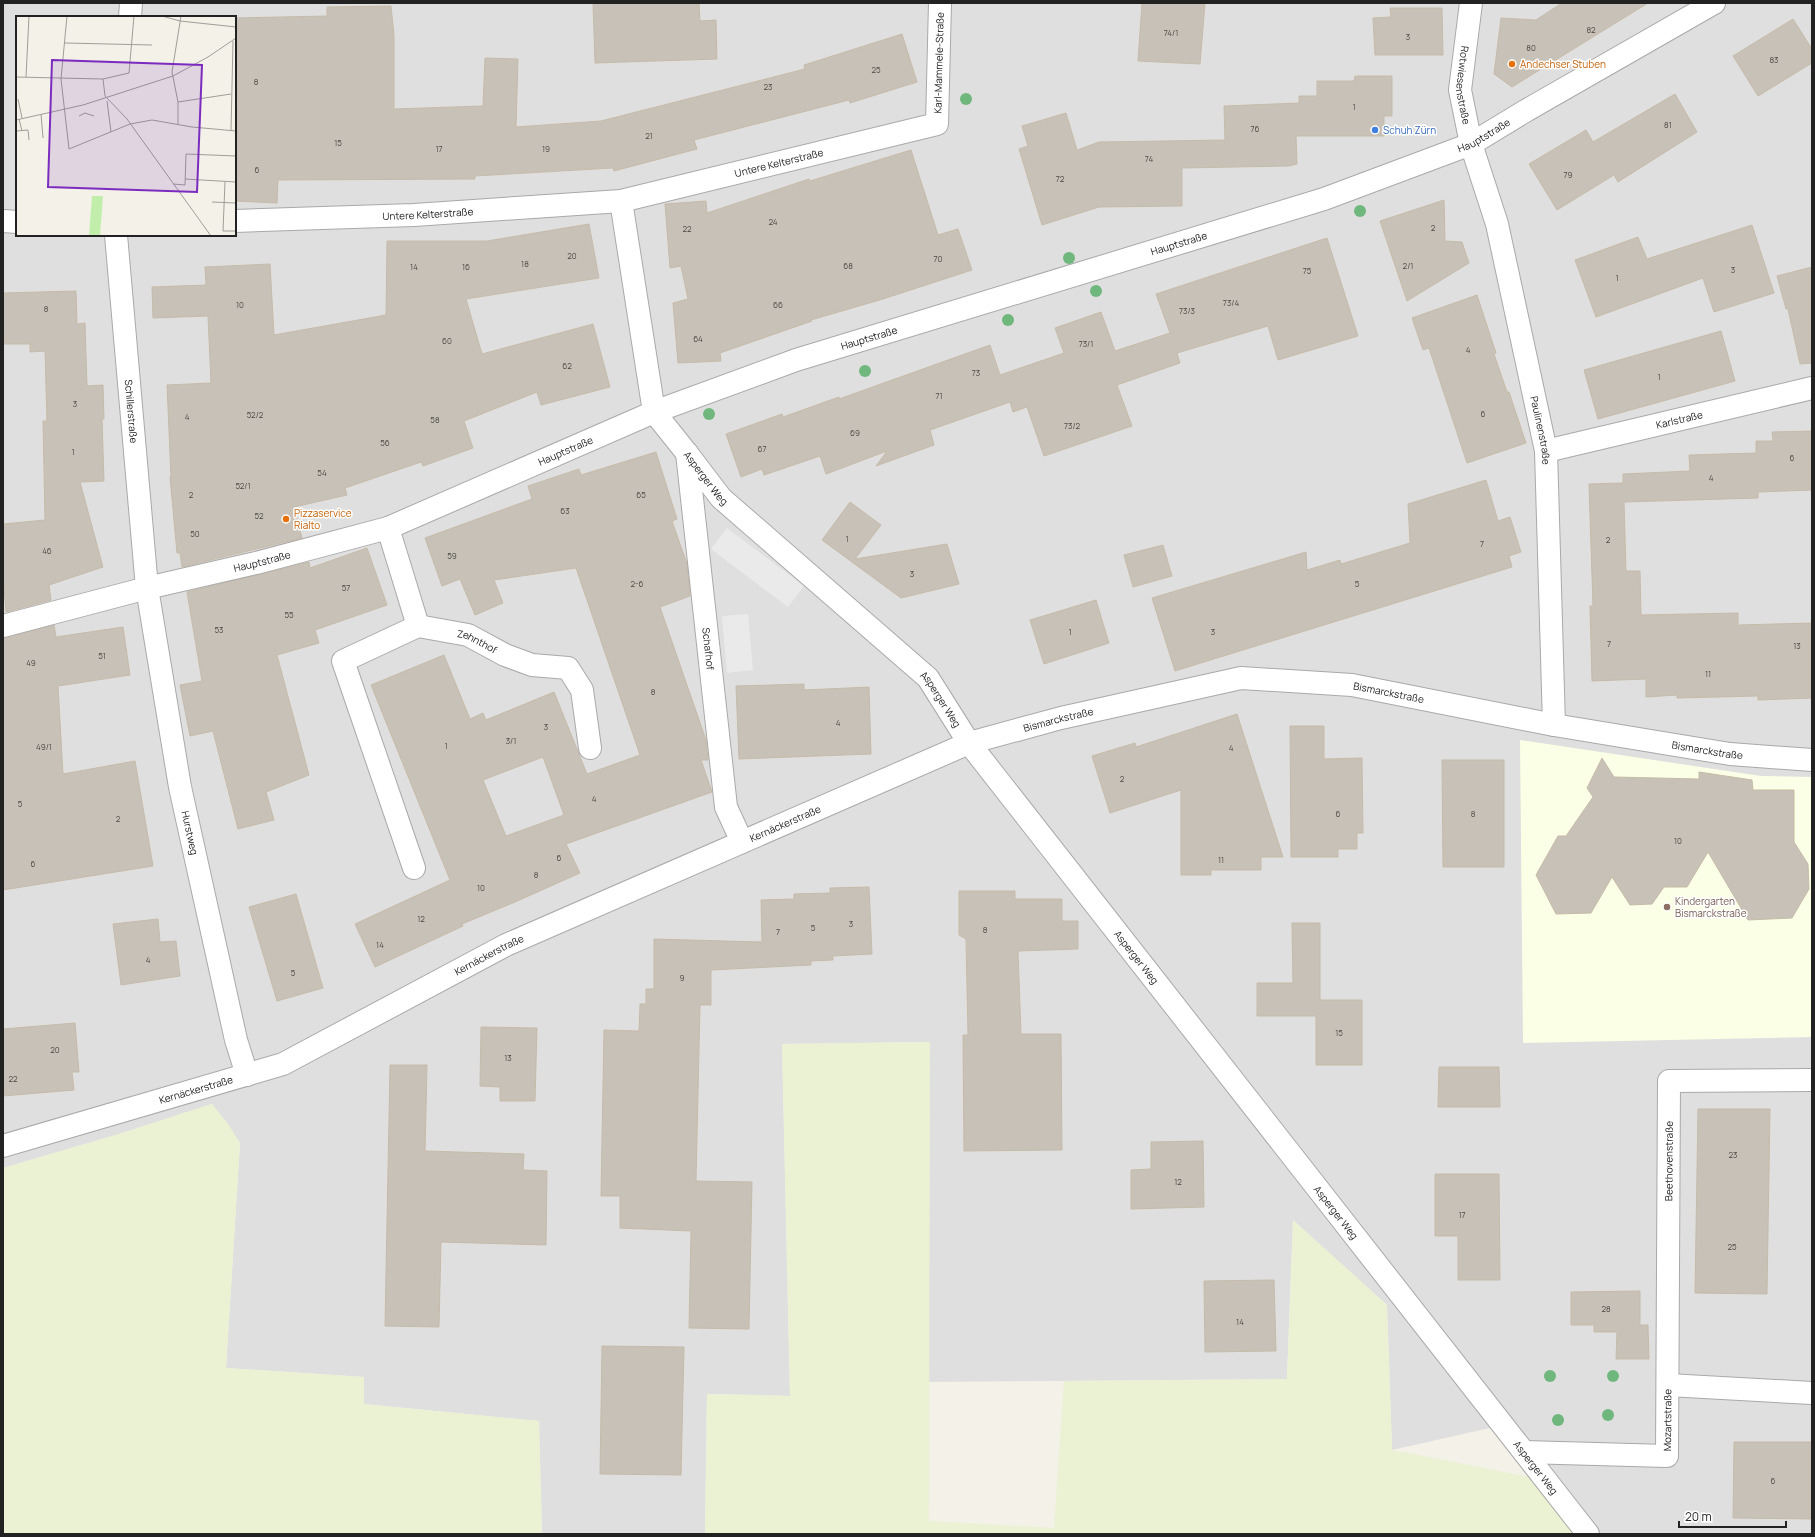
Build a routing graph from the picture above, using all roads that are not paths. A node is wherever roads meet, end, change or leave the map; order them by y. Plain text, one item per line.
1 (131, 3) edge
2 (940, 3) edge
3 (1471, 3) edge
4 (1714, 3) edge
5 (130, 16) edge
6 (937, 124) joint
7 (1471, 144) junction
8 (621, 201) junction
9 (3, 221) edge
10 (236, 221) edge
11 (16, 222) edge
12 (116, 236) edge
13 (1812, 388) edge
14 (654, 412) junction
15 (686, 452) junction
16 (1546, 452) junction
17 (388, 528) junction
18 (147, 588) junction
19 (3, 626) edge
20 (418, 626) junction
21 (1554, 725) junction
22 (969, 743) junction
23 (590, 748) dead end
24 (1812, 760) edge
25 (742, 842) junction
26 (414, 868) dead end
27 (247, 1075) junction
28 (1812, 1080) edge
29 (3, 1146) edge
30 (1668, 1385) junction
31 (1812, 1393) edge
32 (1524, 1452) junction
33 (1588, 1534) edge

1 - 5 street
2 - 6 street, Karl-Mammele-Straße
3 - 7 street, Rotwiesenstraße
4 - 7 street, Hauptstraße
6 - 8 street, Untere Kelterstraße
7 - 14 street, Hauptstraße
7 - 16 street, Paulinenstraße
8 - 10 street, Untere Kelterstraße
8 - 14 street
9 - 11 street
12 - 18 street, Schillerstraße
13 - 16 street, Karlstraße
14 - 15 street, Asperger Weg
14 - 17 street, Hauptstraße
15 - 22 street, Asperger Weg
15 - 25 street, Schafhof
16 - 21 street, Paulinenstraße
17 - 18 street, Hauptstraße
17 - 20 street
18 - 19 street, Hauptstraße
18 - 27 street, Hurstweg
20 - 23 street, Zehnthof
20 - 26 street
21 - 22 street, Bismarckstraße
21 - 24 street, Bismarckstraße
22 - 25 street, Kernäckerstraße
22 - 32 street, Asperger Weg
25 - 27 street, Kernäckerstraße
27 - 29 street, Kernäckerstraße
28 - 30 street, Beethovenstraße
30 - 31 street, Mozartstraße
30 - 32 street, Mozartstraße
32 - 33 street, Asperger Weg

